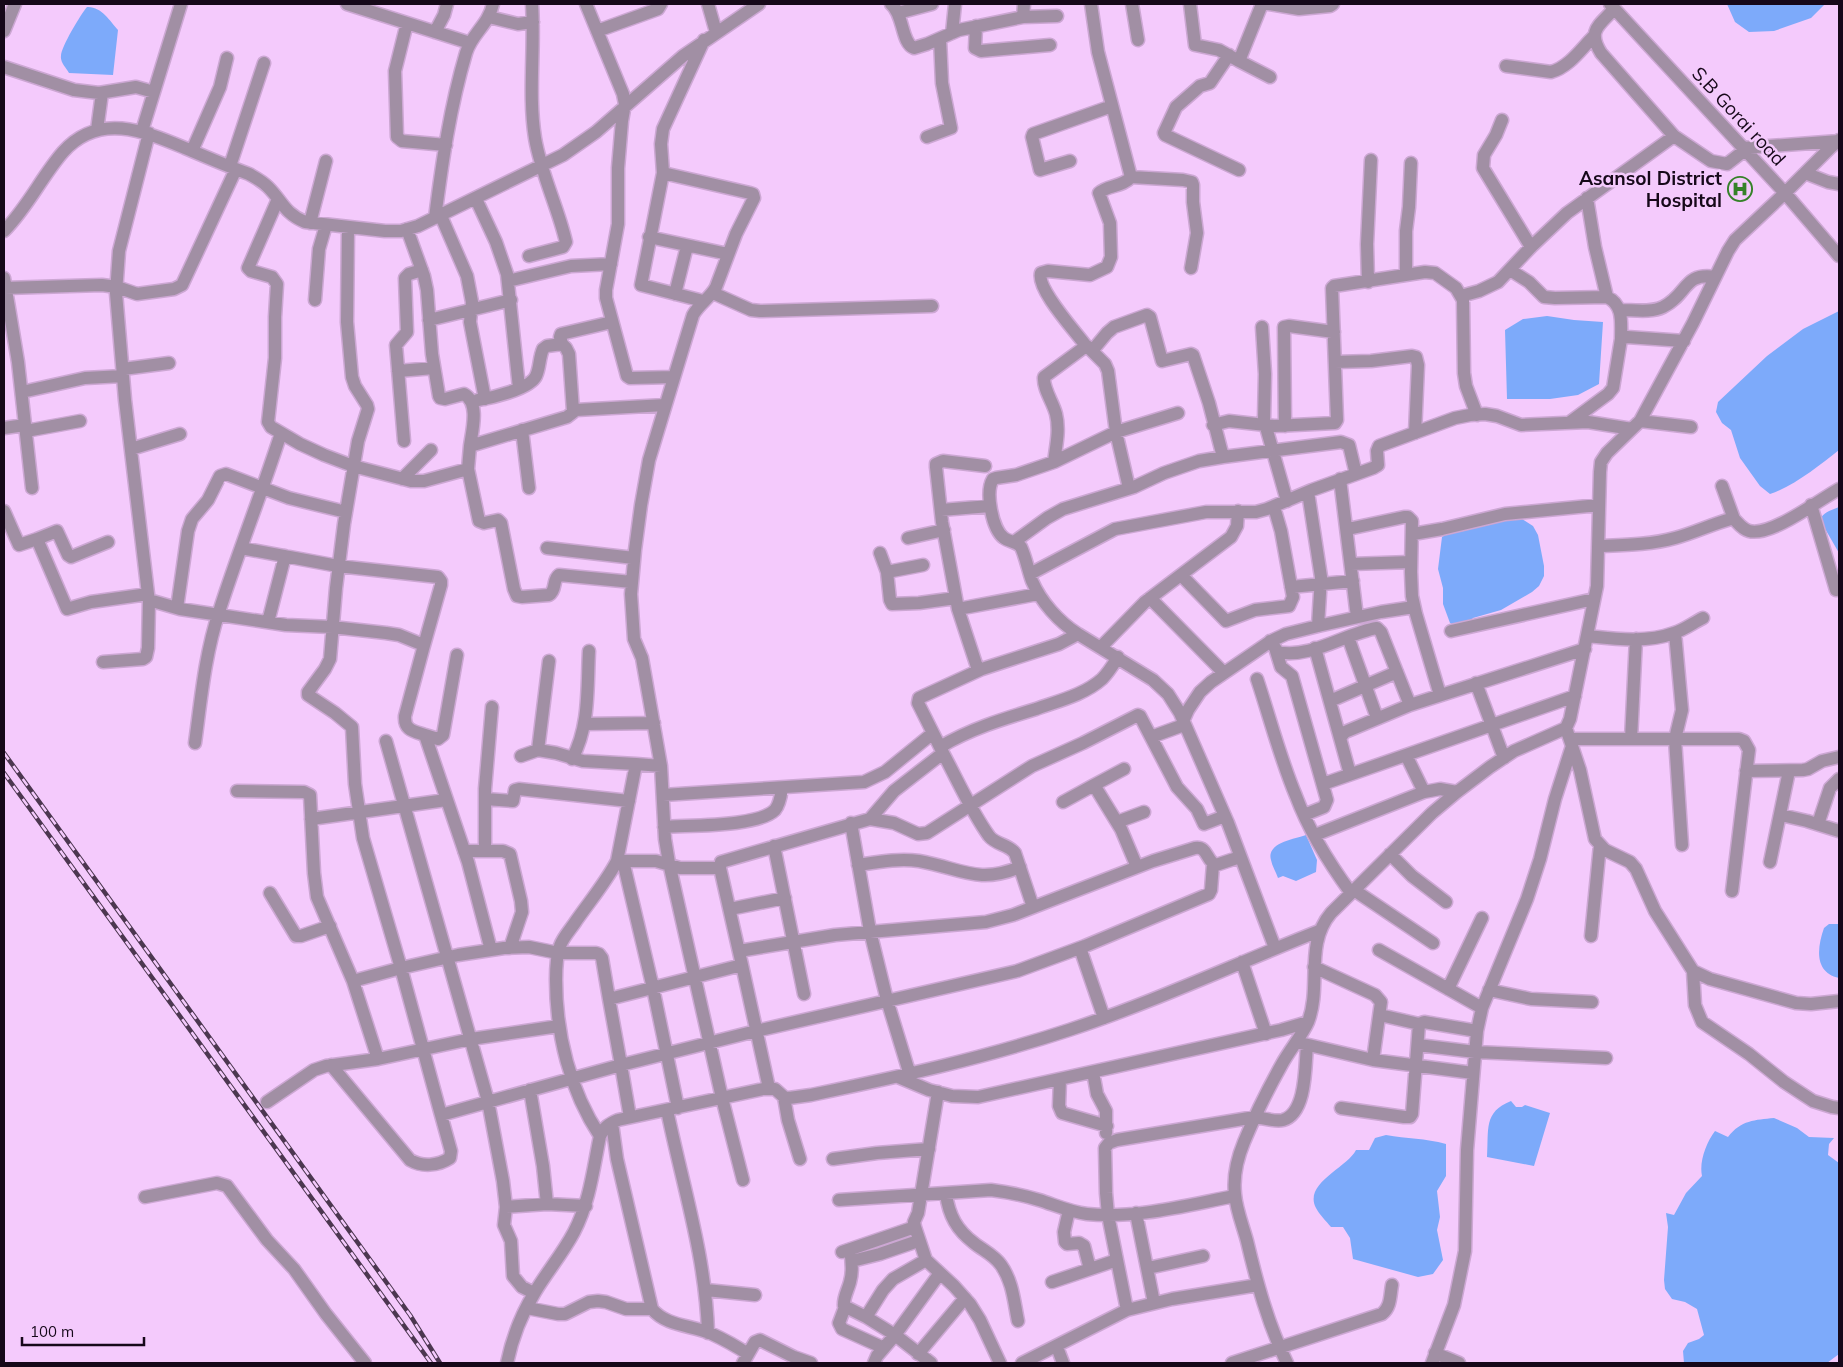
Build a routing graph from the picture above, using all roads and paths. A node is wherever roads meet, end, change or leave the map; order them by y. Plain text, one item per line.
1 (14, 4) edge
2 (181, 4) edge
3 (347, 4) edge
4 (447, 4) edge
5 (493, 4) edge
6 (532, 4) edge
7 (586, 4) edge
8 (661, 4) edge
9 (708, 4) edge
10 (759, 4) edge
11 (932, 4) edge
12 (956, 4) edge
13 (1091, 4) edge
14 (1132, 4) edge
15 (1190, 4) edge
16 (1262, 4) edge
17 (1269, 4) edge
18 (1333, 4) edge
19 (1612, 6) edge
20 (369, 7) edge
21 (895, 8) edge
22 (742, 9) edge
23 (1024, 10) edge
24 (1057, 16) dead end
25 (490, 17) junction
26 (533, 22) junction
27 (407, 23) junction
28 (976, 26) junction
29 (4, 31) edge
30 (597, 31) junction
31 (435, 32) junction
32 (716, 32) junction
33 (952, 33) junction
34 (1593, 37) junction
35 (940, 38) junction
36 (704, 40) junction
37 (1138, 40) dead end
38 (470, 43) junction
39 (1050, 45) dead end
40 (227, 58) dead end
41 (1234, 58) junction
42 (264, 63) dead end
43 (1506, 66) dead end
44 (4, 67) edge
45 (1270, 77) dead end
46 (154, 92) junction
47 (102, 93) junction
48 (625, 104) junction
49 (1112, 106) junction
50 (1502, 120) dead end
51 (97, 130) junction
52 (145, 132) junction
53 (1674, 136) junction
54 (927, 137) dead end
55 (1839, 140) edge
56 (446, 144) junction
57 (1744, 149) junction
58 (192, 151) junction
59 (1371, 160) dead end
60 (326, 161) dead end
61 (1070, 161) dead end
62 (1411, 163) dead end
63 (541, 167) junction
64 (233, 168) junction
65 (1239, 170) dead end
66 (663, 173) junction
67 (1805, 173) junction
68 (1131, 177) junction
69 (1839, 184) edge
70 (1785, 193) junction
71 (1587, 198) junction
72 (278, 199) junction
73 (476, 199) junction
74 (438, 217) junction
75 (310, 223) junction
76 (326, 225) junction
77 (348, 227) junction
78 (407, 229) junction
79 (4, 231) edge
80 (649, 238) junction
81 (687, 246) junction
82 (1530, 247) junction
83 (728, 254) junction
84 (529, 256) dead end
85 (1839, 256) edge
86 (611, 264) junction
87 (1191, 268) dead end
88 (422, 270) junction
89 (1510, 270) junction
90 (1406, 275) junction
91 (1715, 277) junction
92 (508, 281) junction
93 (1368, 282) junction
94 (5, 283) edge
95 (116, 287) junction
96 (675, 294) junction
97 (1461, 296) junction
98 (708, 297) junction
99 (1607, 297) junction
100 (315, 300) dead end
101 (511, 300) junction
102 (932, 306) dead end
103 (471, 310) junction
104 (1620, 310) junction
105 (429, 320) junction
106 (612, 322) junction
107 (1262, 327) dead end
108 (1334, 332) junction
109 (1621, 339) junction
110 (1684, 341) junction
111 (562, 344) junction
112 (1089, 348) junction
113 (1335, 362) junction
114 (169, 363) dead end
115 (434, 368) junction
116 (398, 371) junction
117 (123, 372) junction
118 (674, 377) junction
119 (520, 388) junction
120 (22, 392) junction
121 (485, 399) junction
122 (470, 402) junction
123 (665, 405) junction
124 (574, 411) junction
125 (1178, 413) dead end
126 (1477, 415) junction
127 (80, 421) dead end
128 (1570, 422) junction
129 (1213, 425) junction
130 (1636, 425) junction
131 (1265, 426) junction
132 (1285, 426) junction
133 (1691, 427) dead end
134 (4, 428) edge
135 (25, 428) junction
136 (522, 430) junction
137 (1116, 432) junction
138 (281, 433) junction
139 (1415, 433) junction
140 (180, 434) dead end
141 (404, 441) dead end
142 (470, 446) junction
143 (131, 449) junction
144 (432, 450) dead end
145 (1273, 450) junction
146 (1223, 457) junction
147 (1054, 462) junction
148 (354, 466) junction
149 (985, 466) dead end
150 (468, 470) junction
151 (1356, 474) junction
152 (402, 478) junction
153 (1340, 480) junction
154 (1722, 486) dead end
155 (32, 488) dead end
156 (264, 488) junction
157 (529, 488) dead end
158 (1129, 488) junction
159 (1839, 489) edge
160 (1308, 492) junction
161 (1287, 501) junction
162 (1600, 505) junction
163 (1811, 505) junction
164 (990, 506) junction
165 (1274, 507) junction
166 (941, 510) junction
167 (4, 511) edge
168 (1238, 511) junction
169 (346, 512) junction
170 (1734, 519) junction
171 (1348, 529) junction
172 (944, 530) junction
173 (1413, 534) junction
174 (908, 538) dead end
175 (36, 539) junction
176 (108, 542) dead end
177 (1014, 542) junction
178 (1598, 546) junction
179 (241, 548) junction
180 (547, 548) dead end
181 (880, 553) dead end
182 (286, 556) junction
183 (634, 558) junction
184 (1411, 562) junction
185 (1351, 564) junction
186 (923, 565) dead end
187 (338, 566) junction
188 (887, 572) junction
189 (1030, 574) junction
190 (1181, 575) junction
191 (1353, 581) junction
192 (632, 582) junction
193 (1321, 584) junction
194 (1291, 587) junction
195 (1836, 590) dead end
196 (1038, 594) junction
197 (149, 597) junction
198 (1150, 598) junction
199 (1594, 599) junction
200 (957, 603) junction
201 (1414, 607) junction
202 (177, 608) junction
203 (218, 614) junction
204 (1357, 617) junction
205 (1703, 618) dead end
206 (268, 622) junction
207 (1318, 626) junction
208 (332, 627) junction
209 (1451, 631) dead end
210 (1676, 633) junction
211 (1078, 634) junction
212 (1348, 637) junction
213 (1636, 639) junction
214 (1586, 642) junction
215 (1273, 646) junction
216 (1101, 647) junction
217 (1315, 648) junction
218 (423, 649) junction
219 (589, 650) dead end
220 (457, 655) dead end
221 (1118, 657) junction
222 (549, 661) dead end
223 (103, 662) dead end
224 (978, 670) junction
225 (1397, 672) junction
226 (1224, 673) junction
227 (1257, 678) dead end
228 (1476, 684) junction
229 (1365, 686) junction
230 (1440, 695) junction
231 (1575, 696) junction
232 (1330, 701) junction
233 (1410, 705) junction
234 (492, 707) dead end
235 (1377, 718) junction
236 (1184, 720) junction
237 (654, 723) junction
238 (585, 724) junction
239 (1492, 725) junction
240 (933, 733) junction
241 (425, 735) junction
242 (1151, 737) junction
243 (1340, 738) junction
244 (1569, 738) junction
245 (1631, 739) junction
246 (1676, 739) junction
247 (386, 741) dead end
248 (195, 743) dead end
249 (538, 750) junction
250 (942, 750) junction
251 (1406, 755) junction
252 (520, 756) dead end
253 (1839, 757) edge
254 (1504, 758) junction
255 (572, 759) junction
256 (636, 764) junction
257 (661, 766) junction
258 (1124, 769) dead end
259 (1746, 771) junction
260 (1789, 771) junction
261 (1350, 774) junction
262 (1839, 779) edge
263 (1322, 784) junction
264 (1094, 785) junction
265 (782, 788) junction
266 (237, 791) dead end
267 (1424, 792) junction
268 (1457, 792) junction
269 (663, 795) junction
270 (485, 799) junction
271 (446, 800) junction
272 (629, 801) junction
273 (1063, 802) dead end
274 (970, 804) junction
275 (404, 806) junction
276 (1144, 812) dead end
277 (358, 813) junction
278 (1304, 815) junction
279 (1780, 815) junction
280 (1225, 816) junction
281 (311, 818) junction
282 (870, 819) junction
283 (1117, 822) junction
284 (851, 824) junction
285 (1818, 824) junction
286 (664, 827) junction
287 (1839, 831) edge
288 (1314, 835) junction
289 (1600, 845) junction
290 (1682, 845) dead end
291 (774, 846) junction
292 (464, 851) junction
293 (485, 851) junction
294 (1390, 854) junction
295 (1240, 856) junction
296 (620, 861) junction
297 (1770, 862) dead end
298 (1213, 864) junction
299 (670, 865) junction
300 (858, 865) junction
301 (1020, 867) junction
302 (1137, 867) junction
303 (720, 868) junction
304 (1732, 891) dead end
305 (1353, 892) junction
306 (270, 893) dead end
307 (785, 898) junction
308 (1446, 902) dead end
309 (1032, 908) junction
310 (730, 909) junction
311 (1482, 918) dead end
312 (330, 926) junction
313 (870, 931) junction
314 (1319, 931) junction
315 (1591, 936) dead end
316 (794, 941) junction
317 (1433, 943) dead end
318 (510, 948) junction
319 (1080, 948) junction
320 (1275, 948) junction
321 (491, 950) junction
322 (1378, 950) dead end
323 (739, 951) junction
324 (558, 953) junction
325 (446, 958) junction
326 (1242, 962) junction
327 (742, 966) junction
328 (1314, 967) junction
329 (400, 968) junction
330 (1693, 971) junction
331 (696, 978) junction
332 (353, 981) junction
333 (653, 988) junction
334 (1448, 989) junction
335 (1489, 990) junction
336 (804, 994) dead end
337 (609, 999) junction
338 (887, 1000) junction
339 (1839, 1001) edge
340 (1592, 1002) dead end
341 (1482, 1008) junction
342 (1380, 1015) junction
343 (1104, 1018) junction
344 (1308, 1022) junction
345 (1419, 1024) junction
346 (559, 1026) junction
347 (756, 1031) junction
348 (1477, 1031) junction
349 (1266, 1034) junction
350 (471, 1039) junction
351 (710, 1042) junction
352 (1301, 1043) junction
353 (1418, 1044) junction
354 (423, 1050) junction
355 (1475, 1052) junction
356 (667, 1053) junction
357 (1606, 1058) dead end
358 (378, 1059) junction
359 (1373, 1060) junction
360 (331, 1065) junction
361 (621, 1065) junction
362 (1417, 1065) junction
363 (1094, 1072) junction
364 (1473, 1073) junction
365 (904, 1076) junction
366 (573, 1079) junction
367 (1060, 1079) junction
368 (769, 1088) junction
369 (530, 1090) junction
370 (938, 1092) junction
371 (784, 1097) junction
372 (722, 1098) junction
373 (488, 1101) junction
374 (267, 1102) dead end
375 (1341, 1108) dead end
376 (1839, 1108) edge
377 (672, 1109) junction
378 (440, 1115) junction
379 (630, 1117) junction
380 (1255, 1117) junction
381 (612, 1123) junction
382 (1107, 1126) junction
383 (600, 1136) junction
384 (1105, 1148) junction
385 (929, 1149) junction
386 (800, 1159) dead end
387 (833, 1159) dead end
388 (743, 1180) dead end
389 (946, 1194) junction
390 (920, 1195) junction
391 (1235, 1196) junction
392 (145, 1197) dead end
393 (839, 1200) dead end
394 (547, 1204) junction
395 (586, 1206) junction
396 (506, 1207) junction
397 (1069, 1210) junction
398 (1136, 1213) junction
399 (1108, 1215) junction
400 (914, 1227) junction
401 (918, 1241) junction
402 (848, 1254) junction
403 (1203, 1256) dead end
404 (926, 1260) junction
405 (1117, 1260) junction
406 (1148, 1268) junction
407 (1090, 1269) junction
408 (940, 1273) junction
409 (1052, 1282) dead end
410 (1258, 1285) junction
411 (1392, 1285) dead end
412 (706, 1290) junction
413 (534, 1293) junction
414 (755, 1295) dead end
415 (965, 1298) junction
416 (1154, 1303) junction
417 (846, 1307) junction
418 (527, 1308) junction
419 (652, 1309) junction
420 (1126, 1310) junction
421 (866, 1317) junction
422 (1018, 1321) dead end
423 (708, 1333) junction
424 (895, 1335) junction
425 (1057, 1346) junction
426 (884, 1348) junction
427 (1279, 1348) junction
428 (918, 1354) junction
429 (1434, 1358) edge
430 (745, 1359) edge
431 (365, 1363) edge
432 (507, 1363) edge
433 (811, 1363) edge
434 (874, 1363) edge
435 (930, 1363) edge
436 (1000, 1363) edge
437 (1022, 1363) edge
438 (1063, 1363) edge
439 (1232, 1363) edge
440 (1287, 1363) edge
441 (1459, 1363) edge

1 - 29 street
2 - 46 street
3 - 20 street
4 - 31 street
5 - 25 street
6 - 26 street
7 - 30 street
8 - 30 street
9 - 32 street
10 - 22 street
11 - 21 street
12 - 33 street
13 - 49 street
14 - 37 street
15 - 41 street
16 - 41 street
17 - 18 street
19 - 34 street
19 - 57 street, S.B Gorai road
20 - 27 street
21 - 35 street
22 - 32 street
23 - 24 street
23 - 28 street
25 - 26 street
25 - 38 street
26 - 63 street
27 - 31 street
27 - 56 street
28 - 33 street
28 - 39 street
30 - 48 street
31 - 38 street
32 - 36 street
33 - 35 street
34 - 43 street
34 - 53 street
35 - 54 street
36 - 48 street
36 - 66 street
38 - 56 street
40 - 58 street
41 - 45 street
41 - 65 street
42 - 64 street
44 - 47 street
46 - 47 street
46 - 52 street
47 - 51 street
48 - 63 street
48 - 86 street
49 - 61 street
49 - 68 street
50 - 82 street
51 - 52 street
51 - 79 street
52 - 58 street
52 - 95 street
53 - 57 street
53 - 71 street
55 - 57 street
55 - 67 street
56 - 74 street
57 - 70 street, S.B Gorai road
58 - 64 street
59 - 93 street
60 - 75 street
62 - 90 street
63 - 73 street
63 - 84 street
64 - 72 street
64 - 95 street
66 - 80 street
66 - 83 street
67 - 69 street
67 - 70 street
68 - 87 street
68 - 112 street
70 - 85 street, S.B Gorai road
70 - 91 street
71 - 82 street
71 - 99 street
72 - 75 street
72 - 138 street
73 - 74 street
73 - 92 street
74 - 78 street
74 - 103 street
75 - 76 street
76 - 77 street
76 - 100 street
77 - 78 street
77 - 148 street
78 - 88 street
80 - 81 street
80 - 96 street
81 - 83 street
81 - 96 street
82 - 89 street
83 - 98 street
86 - 92 street
86 - 106 street
88 - 105 street
88 - 116 street
89 - 97 street
89 - 99 street
90 - 93 street
90 - 97 street
91 - 104 street
91 - 110 street
92 - 101 street
93 - 108 street
94 - 95 street
94 - 120 street
95 - 117 street
96 - 98 street
97 - 126 street
98 - 102 street
98 - 118 street
99 - 104 street
101 - 103 street
101 - 119 street
103 - 105 street
103 - 121 street
104 - 109 street
105 - 115 street
106 - 111 street
106 - 118 street
107 - 131 street
108 - 113 street
108 - 132 street
109 - 110 street
109 - 128 street
110 - 130 street
111 - 119 street
111 - 124 street
112 - 129 street
112 - 137 street
112 - 147 street
113 - 132 street
113 - 139 street
114 - 117 street
115 - 116 street
115 - 122 street
116 - 141 street
117 - 120 street
117 - 143 street
118 - 123 street
119 - 121 street
120 - 135 street
121 - 122 street
122 - 142 street
123 - 124 street
123 - 183 street
124 - 136 street
125 - 137 street
126 - 128 street
126 - 139 street
127 - 135 street
128 - 130 street
129 - 131 street
129 - 146 street
130 - 133 street
130 - 162 street
131 - 132 street
131 - 145 street
134 - 135 street
135 - 155 street
136 - 142 street
136 - 157 street
137 - 147 street
137 - 158 street
138 - 148 street
138 - 156 street
139 - 151 street
140 - 143 street
142 - 150 street
143 - 197 street
144 - 152 street
145 - 146 street
145 - 151 street
145 - 161 street
146 - 158 street
147 - 164 street
148 - 152 street
148 - 169 street
149 - 166 street
150 - 152 street
150 - 192 street
151 - 153 street
153 - 160 street
153 - 171 street
154 - 170 street
156 - 169 street
156 - 179 street
156 - 202 street
158 - 177 street
159 - 163 street
160 - 161 street
160 - 193 street
161 - 165 street
162 - 173 street
162 - 178 street
163 - 170 street
163 - 195 street
164 - 166 street
164 - 177 street
165 - 168 street
165 - 194 street
166 - 172 street
167 - 175 street
168 - 189 street
168 - 190 street
169 - 187 street
170 - 178 street
171 - 173 street
171 - 185 street
172 - 174 street
172 - 200 street
173 - 184 street
175 - 176 street
175 - 197 street
177 - 189 street
178 - 199 street
179 - 182 street
179 - 203 street
180 - 183 street
181 - 188 street
182 - 187 street
182 - 206 street
183 - 192 street
184 - 185 street
184 - 201 street
185 - 191 street
186 - 188 street
187 - 208 street
187 - 218 street
188 - 200 street
189 - 196 street
190 - 194 street
190 - 198 street
191 - 193 street
191 - 204 street
192 - 237 street
193 - 194 street
193 - 207 street
196 - 200 street
196 - 211 street
197 - 202 street
197 - 223 street
198 - 216 street
198 - 226 street
199 - 209 street
199 - 214 street
200 - 224 street
201 - 204 street
201 - 230 street
202 - 203 street
203 - 206 street
203 - 248 street
204 - 207 street
205 - 210 street
206 - 208 street
207 - 215 street
208 - 218 street
208 - 277 street
210 - 213 street
210 - 246 street
211 - 216 street
211 - 224 street
212 - 217 street
212 - 225 street
212 - 229 street
213 - 214 street
213 - 245 street
214 - 228 street
214 - 231 street
215 - 217 street
215 - 226 street
215 - 263 street
216 - 221 street
217 - 232 street
218 - 241 street
219 - 238 street
220 - 241 street
221 - 236 street
221 - 250 street
222 - 249 street
224 - 240 street
225 - 229 street
225 - 233 street
226 - 236 street
227 - 278 street
228 - 230 street
228 - 239 street
229 - 232 street
229 - 235 street
230 - 233 street
231 - 239 street
231 - 244 street
232 - 243 street
233 - 235 street
234 - 270 street
235 - 243 street
236 - 242 street
236 - 280 street
237 - 238 street
237 - 257 street
238 - 255 street
239 - 251 street
239 - 254 street
240 - 250 street
240 - 265 street
241 - 271 street
242 - 274 street
242 - 280 street
243 - 261 street
244 - 245 street
244 - 254 street
244 - 289 street
244 - 335 street
245 - 246 street
246 - 259 street
246 - 290 street
247 - 275 street
249 - 252 street
249 - 255 street
250 - 274 street
250 - 282 street
251 - 261 street
251 - 267 street
253 - 260 street
254 - 268 street
255 - 256 street
256 - 257 street
256 - 272 street
257 - 269 street
258 - 264 street
259 - 260 street
259 - 304 street
260 - 279 street
261 - 263 street
262 - 285 street
263 - 278 street
264 - 273 street
264 - 283 street
265 - 269 street
265 - 286 street
266 - 281 street
267 - 268 street
267 - 288 street
268 - 294 street
269 - 286 street
270 - 272 street
270 - 293 street
271 - 275 street
271 - 292 street
272 - 296 street
274 - 282 street
274 - 301 street
275 - 277 street
275 - 325 street
276 - 283 street
277 - 281 street
277 - 329 street
278 - 288 street
279 - 285 street
279 - 297 street
280 - 295 street
281 - 312 street
282 - 284 street
283 - 302 street
284 - 291 street
284 - 300 street
285 - 287 street
286 - 299 street
288 - 305 street
289 - 315 street
289 - 330 street
291 - 303 street
291 - 307 street
292 - 293 street
292 - 321 street
293 - 318 street
294 - 305 street
294 - 308 street
295 - 298 street
295 - 320 street
296 - 299 street
296 - 324 street
296 - 333 street
298 - 302 street
298 - 319 street
299 - 303 street
299 - 331 street
300 - 301 street
300 - 313 street
301 - 309 street
302 - 309 street
303 - 310 street
305 - 314 street
305 - 317 street
306 - 312 street
307 - 310 street
307 - 316 street
309 - 313 street
310 - 323 street
311 - 334 street
312 - 332 street
313 - 316 street
313 - 338 street
314 - 320 street
314 - 328 street
316 - 323 street
316 - 336 street
318 - 321 street
318 - 324 street
319 - 338 street
319 - 343 street
320 - 326 street
321 - 325 street
322 - 334 street
323 - 327 street
324 - 337 street
324 - 346 street
325 - 329 street
325 - 350 street
326 - 343 street
326 - 349 street
327 - 331 street
327 - 347 street
328 - 342 street
328 - 344 street
329 - 332 street
329 - 354 street
330 - 339 street
330 - 376 street
331 - 333 street
331 - 351 street
332 - 358 street
333 - 337 street
333 - 356 street
334 - 341 street
335 - 340 street
335 - 341 street
337 - 361 street
338 - 347 street
338 - 365 street
341 - 348 street
342 - 345 street
342 - 359 street
343 - 365 street
344 - 349 street
344 - 352 street
345 - 348 street
345 - 353 street
346 - 350 street
346 - 366 street
347 - 351 street
347 - 368 street
348 - 355 street
349 - 363 street
350 - 354 street
350 - 373 street
351 - 356 street
351 - 372 street
352 - 359 street
352 - 380 street
352 - 380 street
353 - 355 street
353 - 362 street
354 - 358 street
354 - 378 street
355 - 357 street
355 - 364 street
356 - 361 street
356 - 377 street
358 - 360 street
359 - 362 street
360 - 374 street
360 - 378 street
361 - 366 street
361 - 379 street
362 - 364 street
362 - 375 street
363 - 367 street
363 - 382 street
364 - 429 street
365 - 370 street
365 - 371 street
366 - 369 street
366 - 383 street
367 - 370 street
367 - 382 street
368 - 371 street
368 - 372 street
369 - 373 street
369 - 394 street
370 - 385 street
371 - 386 street
372 - 377 street
372 - 388 street
373 - 378 street
373 - 396 street
377 - 379 street
377 - 412 street
379 - 381 street
380 - 384 street
380 - 391 street
381 - 383 street
381 - 419 street
382 - 384 street
383 - 395 street
384 - 399 street
385 - 387 street
385 - 390 street
389 - 390 street
389 - 397 street
389 - 422 street
390 - 393 street
390 - 400 street
391 - 398 street
391 - 410 street
392 - 431 street
394 - 395 street
394 - 396 street
395 - 413 street
396 - 413 street
397 - 399 street
397 - 407 street
398 - 399 street
398 - 406 street
399 - 405 street
400 - 401 street
400 - 402 street
401 - 402 street
401 - 404 street
402 - 417 street
403 - 406 street
404 - 408 street
404 - 421 street
405 - 407 street
405 - 420 street
406 - 416 street
407 - 409 street
408 - 415 street
408 - 424 street
410 - 416 street
410 - 427 street
411 - 427 street
412 - 414 street
412 - 423 street
413 - 418 street
415 - 428 street
415 - 436 street
416 - 420 street
417 - 421 street
417 - 426 street
418 - 419 street
418 - 432 street
419 - 423 street
420 - 425 street
421 - 424 street
423 - 430 street
424 - 426 street
424 - 428 street
425 - 437 street
425 - 438 street
426 - 434 street
427 - 439 street
427 - 440 street
428 - 435 street
429 - 441 street
430 - 433 street

